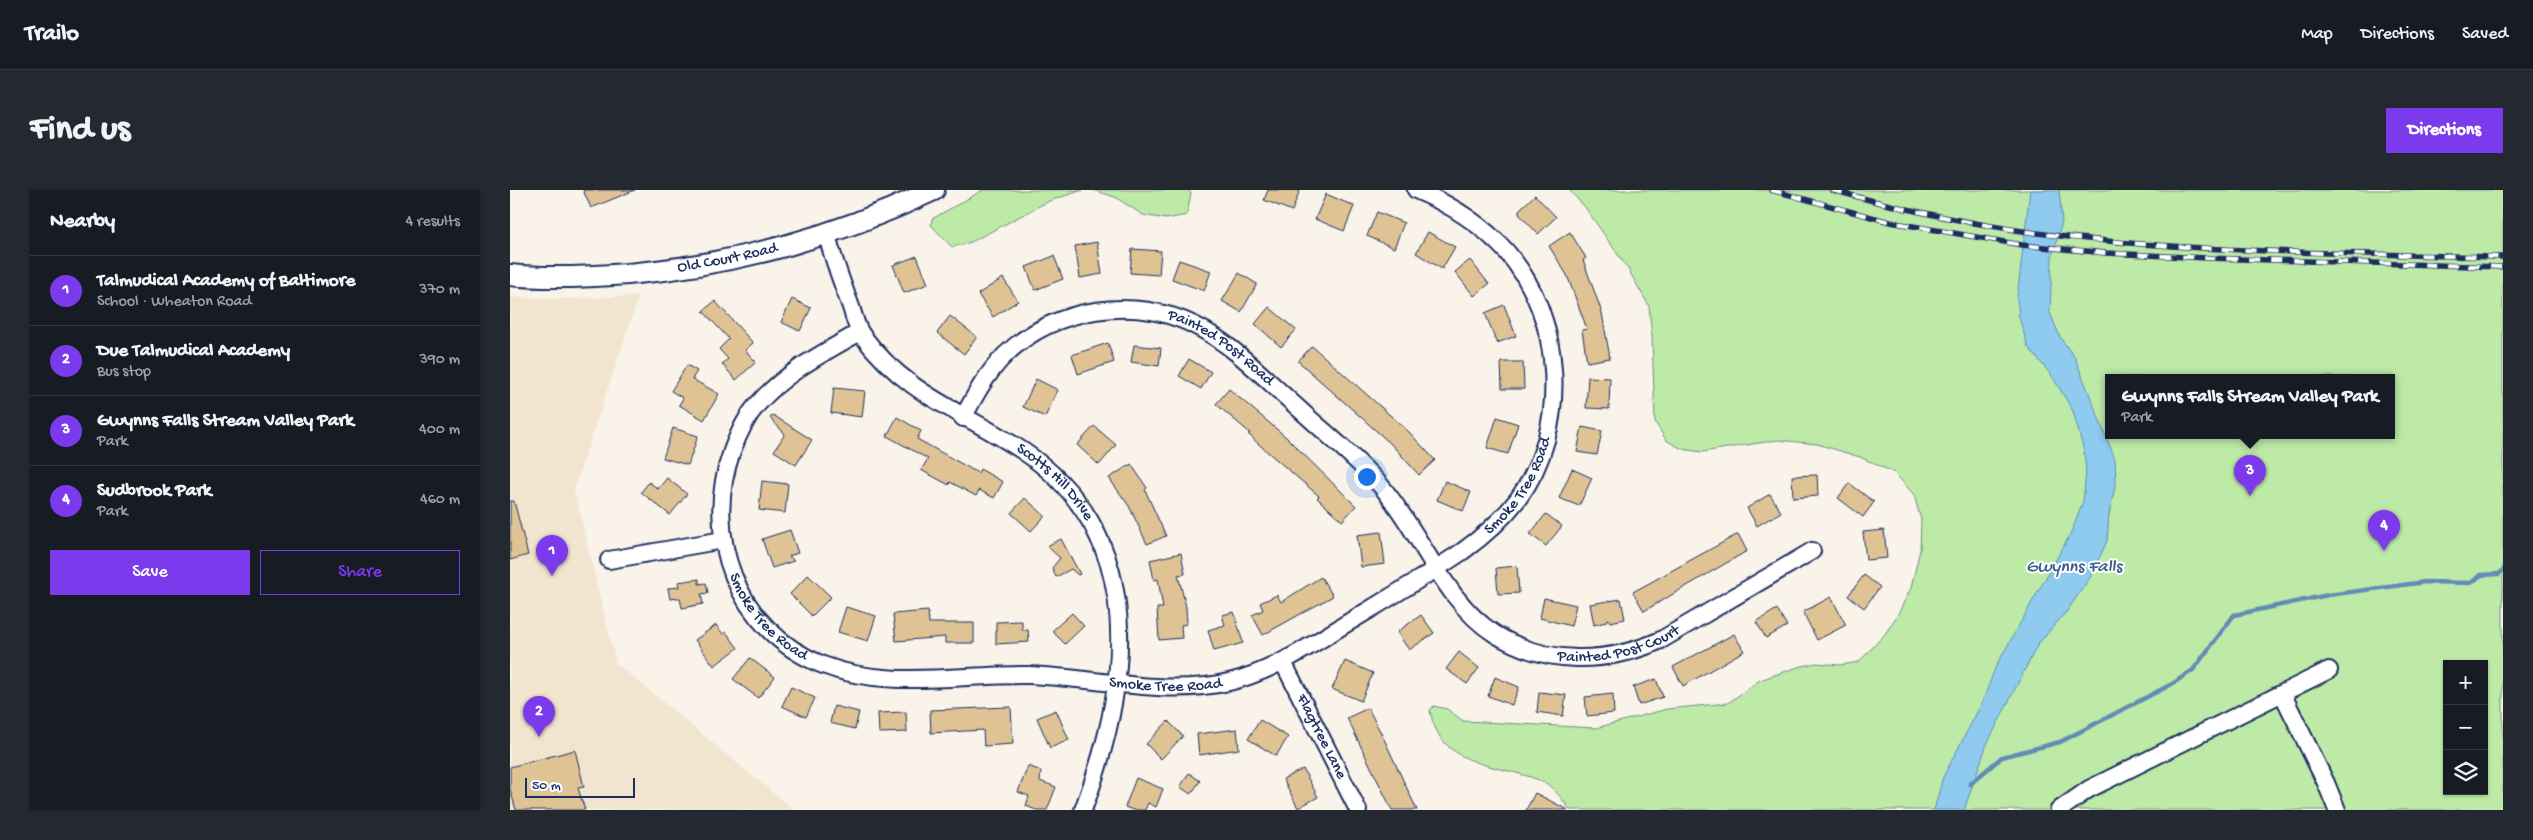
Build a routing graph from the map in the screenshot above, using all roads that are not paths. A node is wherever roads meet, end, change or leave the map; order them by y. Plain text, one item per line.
1 (934, 190) edge
2 (1416, 190) edge
3 (827, 235) junction
4 (510, 275) edge
5 (860, 332) junction
6 (963, 418) junction
7 (723, 540) junction
8 (1812, 552) dead end
9 (609, 560) dead end
10 (1438, 568) junction
11 (1283, 662) junction
12 (2329, 670) dead end
13 (1117, 683) junction
14 (2283, 695) junction
15 (1083, 810) edge
16 (1358, 810) edge
17 (2060, 810) edge
18 (2337, 810) edge

1 - 3 main road, Old Court Road
2 - 10 street, Smoke Tree Road
3 - 4 main road, Old Court Road
3 - 5 street, Scotts Hill Drive
5 - 6 street, Scotts Hill Drive
5 - 7 street, Smoke Tree Road
6 - 10 street, Painted Post Road
6 - 13 street, Scotts Hill Drive
7 - 9 street
7 - 13 street, Smoke Tree Road
8 - 10 street, Painted Post Court
10 - 11 street, Smoke Tree Road
11 - 13 street, Smoke Tree Road
11 - 16 street, Flagtree Lane
12 - 14 street
13 - 15 street, Scotts Hill Drive
14 - 17 street
14 - 18 street

